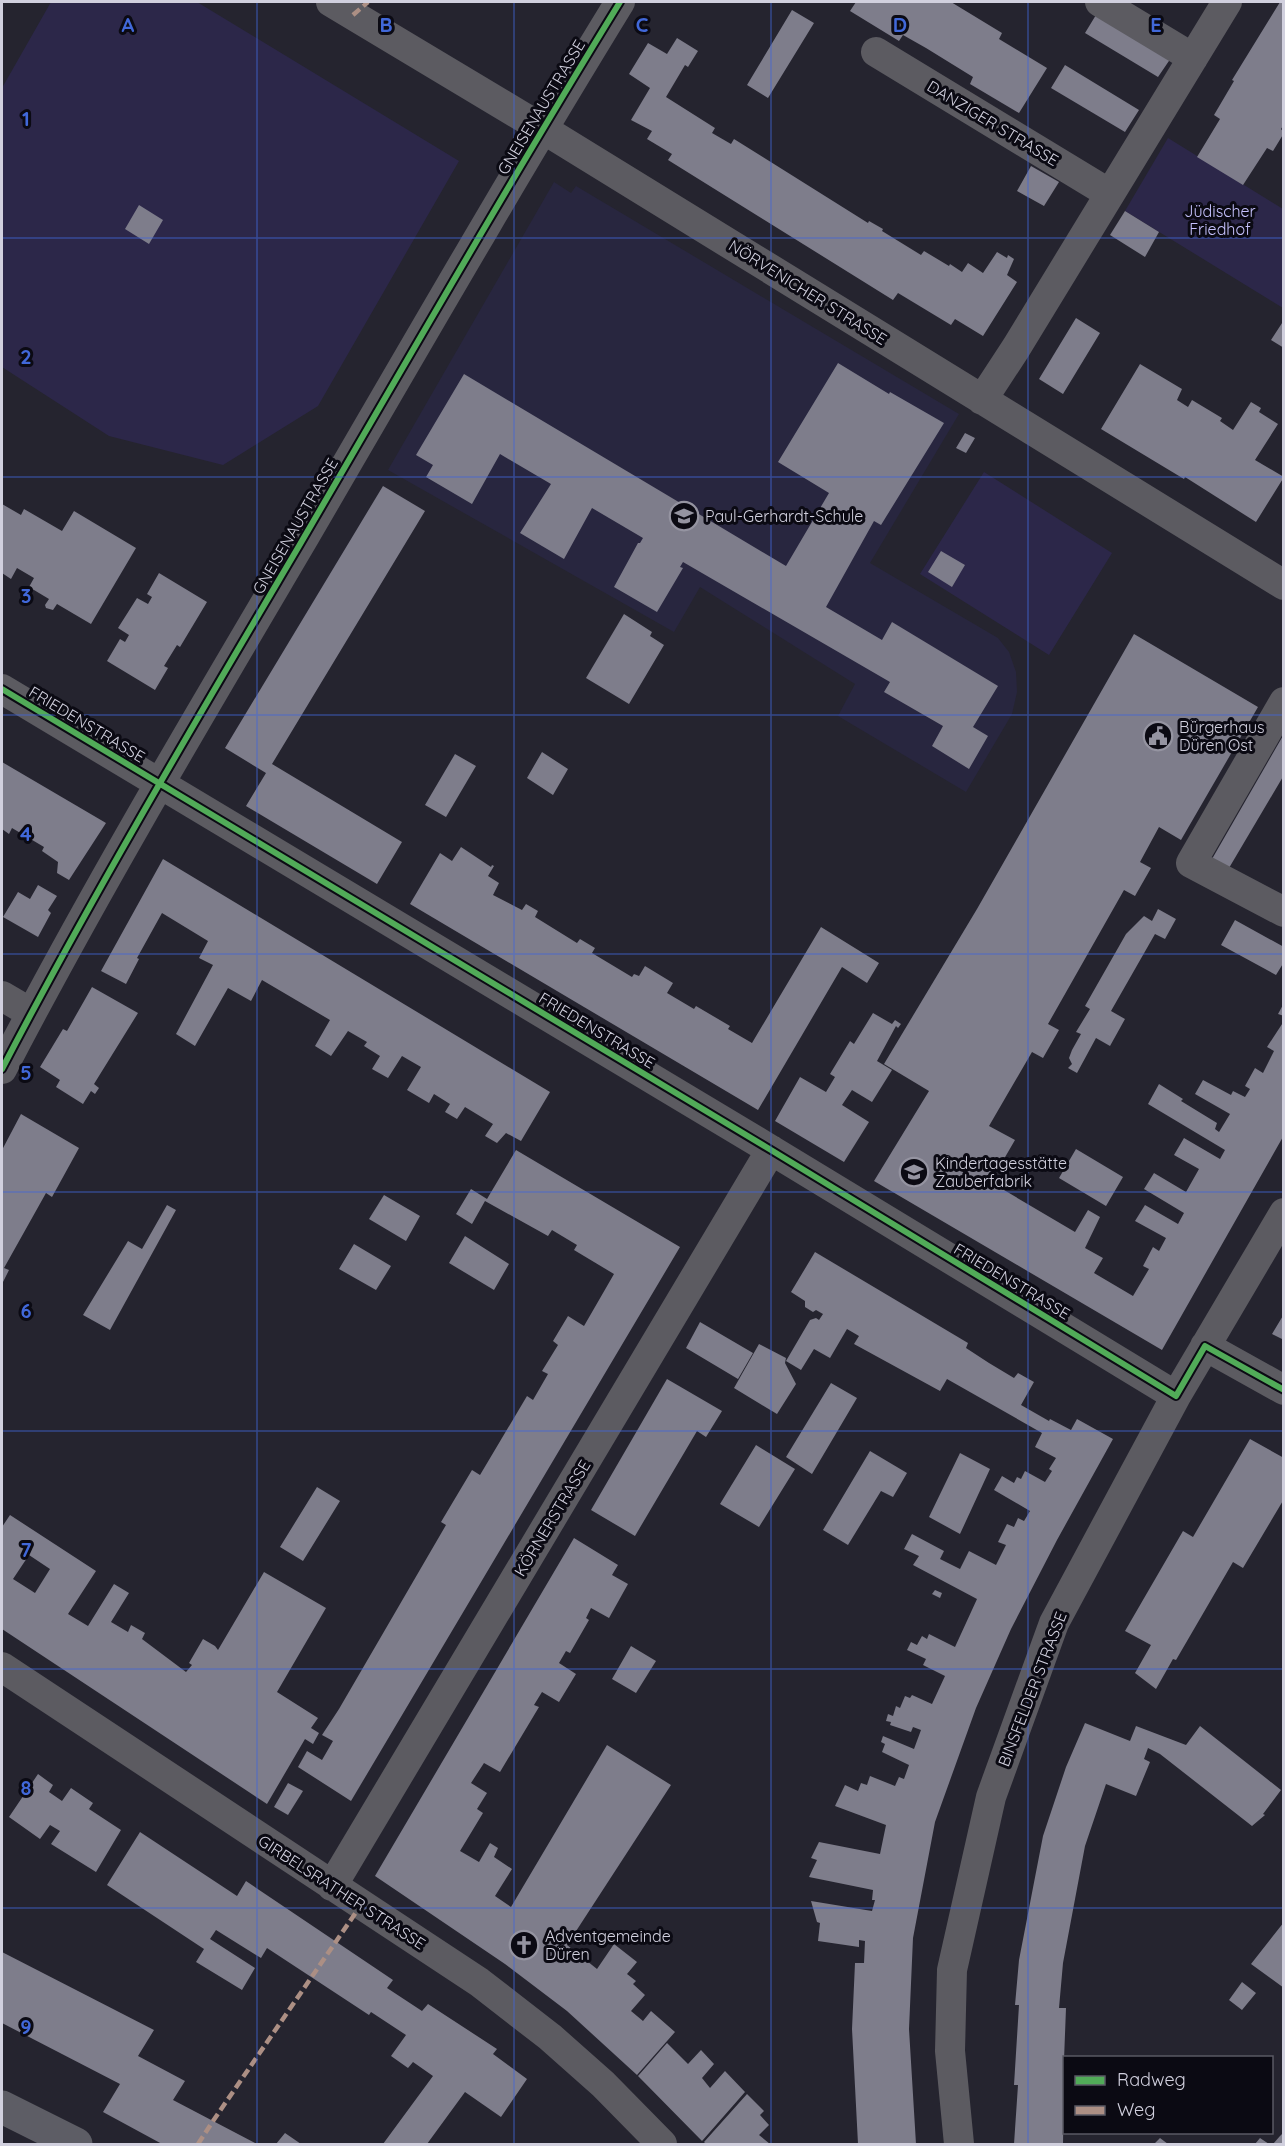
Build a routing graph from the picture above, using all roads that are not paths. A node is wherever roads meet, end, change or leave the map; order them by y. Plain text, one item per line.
1 (331, 2) edge
2 (620, 2) edge
3 (1100, 2) edge
4 (1227, 2) edge
5 (876, 52) dead end
6 (1193, 58) junction
7 (543, 129) junction
8 (1110, 194) junction
9 (982, 400) junction
10 (1284, 585) edge
11 (2, 689) edge
12 (1284, 702) edge
13 (160, 783) junction
14 (1284, 912) edge
15 (2, 996) edge
16 (31, 1012) junction
17 (2, 1070) edge
18 (771, 1150) junction
19 (1284, 1213) edge
20 (1205, 1346) junction
21 (1284, 1390) edge
22 (1176, 1396) junction
23 (2, 1667) edge
24 (332, 1886) junction
25 (2, 2107) edge
26 (76, 2145) edge
27 (662, 2145) edge
28 (959, 2145) edge

1 - 7 street, NÖRVENICHER STRASSE
2 - 7 street, GNEISENAUSTRASSE
3 - 6 street
4 - 6 street
5 - 8 street, DANZIGER STRASSE
6 - 8 street
7 - 9 street, NÖRVENICHER STRASSE
7 - 13 street, GNEISENAUSTRASSE
8 - 9 street
9 - 10 street, NÖRVENICHER STRASSE
11 - 13 street, FRIEDENSTRASSE
12 - 14 street
13 - 16 street, GNEISENAUSTRASSE
13 - 18 street, FRIEDENSTRASSE
15 - 16 street
16 - 17 street, GNEISENAUSTRASSE
18 - 22 street, FRIEDENSTRASSE
18 - 24 street, KÖRNERSTRASSE
19 - 20 street, BINSFELDER STRASSE
20 - 21 street
20 - 22 street, BINSFELDER STRASSE
22 - 28 street, BINSFELDER STRASSE
23 - 24 street, GIRBELSRATHER STRASSE
24 - 27 street, GIRBELSRATHER STRASSE
25 - 26 main road

